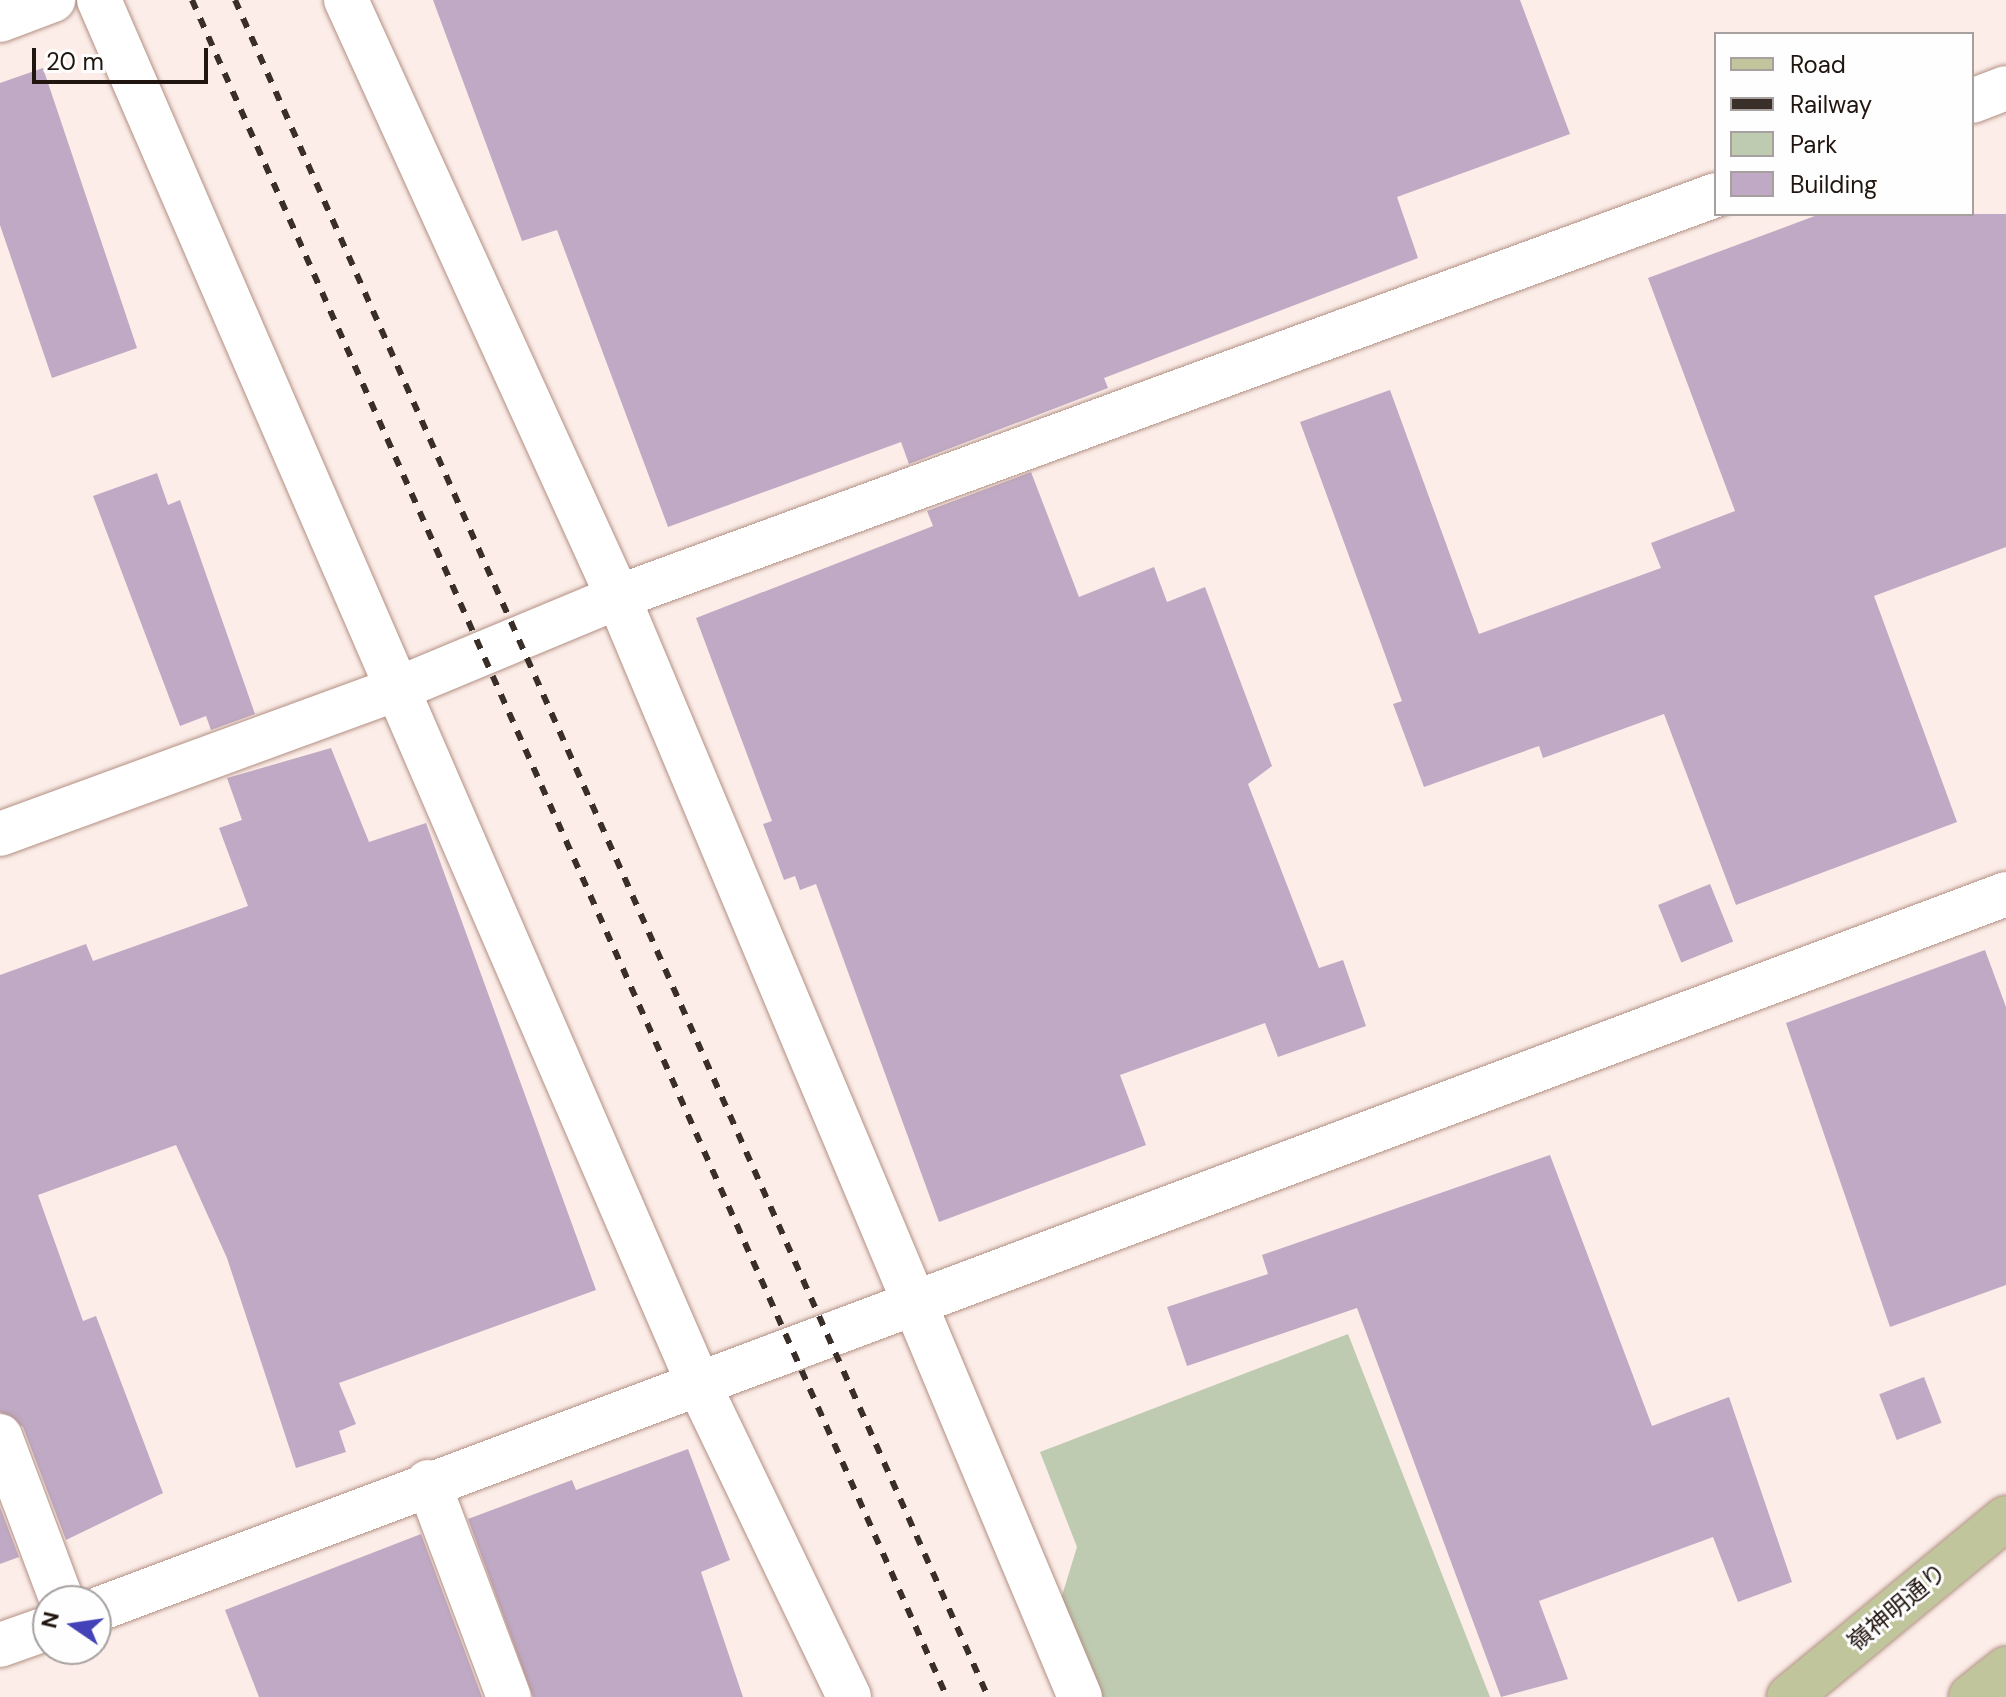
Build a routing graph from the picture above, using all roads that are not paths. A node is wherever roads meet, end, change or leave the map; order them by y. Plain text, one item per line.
1 (53, 0) edge
2 (99, 0) edge
3 (346, 0) edge
4 (0, 20) edge
5 (2006, 88) edge
6 (1974, 100) edge
7 (1714, 196) edge
8 (618, 597) junction
9 (397, 689) junction
10 (0, 834) edge
11 (2006, 894) edge
12 (919, 1303) junction
13 (698, 1383) junction
14 (0, 1436) edge
15 (428, 1482) junction
16 (2006, 1518) edge
17 (56, 1585) edge
18 (112, 1604) edge
19 (32, 1634) edge
20 (0, 1645) edge
21 (2006, 1669) edge
22 (509, 1697) edge
23 (849, 1697) edge
24 (1080, 1697) edge
25 (1789, 1697) edge
26 (1971, 1697) edge

1 - 4 street
2 - 9 street
3 - 8 street
5 - 6 street
7 - 8 street
8 - 9 street
8 - 12 street
9 - 10 street
9 - 13 street
11 - 12 street
12 - 13 street
12 - 24 street
13 - 15 street
13 - 23 street
14 - 17 street
15 - 18 street
15 - 22 street
16 - 25 main road, 嶺神明通り
19 - 20 street
21 - 26 main road

